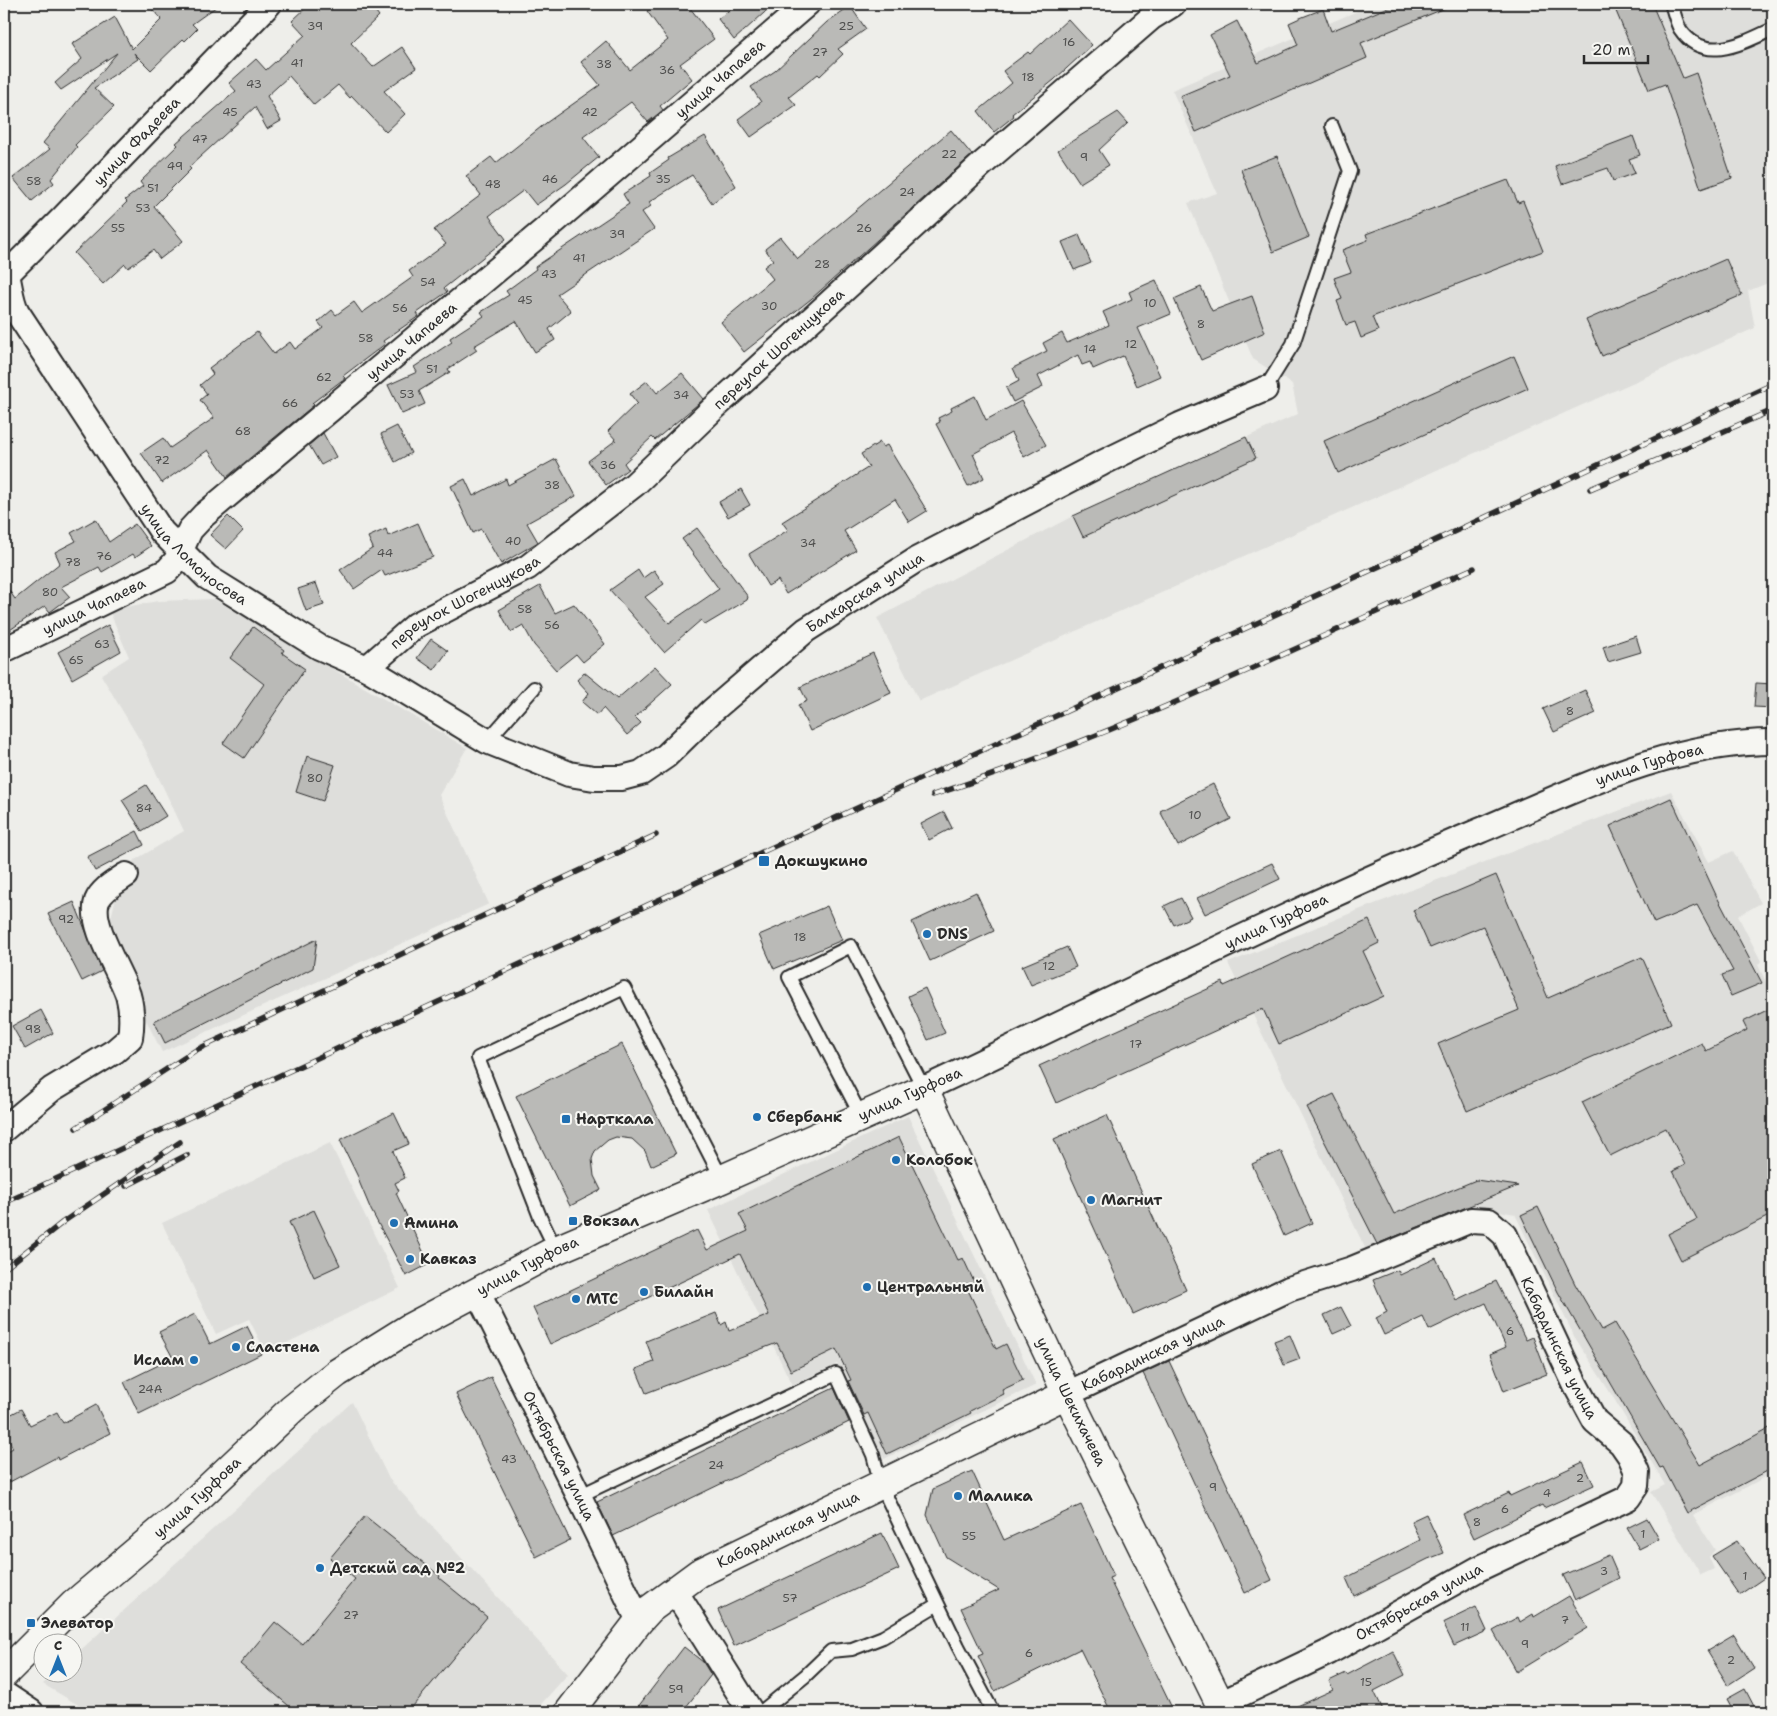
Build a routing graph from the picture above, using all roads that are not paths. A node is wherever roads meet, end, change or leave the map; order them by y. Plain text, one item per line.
1 (269, 4) edge
2 (807, 4) edge
3 (1173, 4) edge
4 (1671, 4) edge
5 (1773, 29) edge
6 (1332, 126) dead end
7 (5, 272) edge
8 (1266, 389) joint
9 (181, 552) junction
10 (4, 650) edge
11 (367, 668) junction
12 (534, 688) dead end
13 (486, 741) junction
14 (1773, 742) edge
15 (126, 875) dead end
16 (924, 1089) junction
17 (860, 1116) junction
18 (4, 1130) edge
19 (722, 1179) junction
20 (556, 1250) junction
21 (476, 1291) junction
22 (1066, 1394) junction
23 (881, 1485) junction
24 (579, 1496) junction
25 (1618, 1501) joint
26 (675, 1591) junction
27 (938, 1604) junction
28 (639, 1621) junction
29 (4, 1674) edge
30 (4, 1694) edge
31 (1222, 1708) edge
32 (31, 1712) edge
33 (569, 1712) edge
34 (751, 1712) edge
35 (761, 1712) edge
36 (993, 1712) edge

1 - 7 street, улица Фадеева
2 - 9 street, улица Чапаева
3 - 11 street, переулок Шогенцукова
4 - 5 lane
6 - 8 lane
7 - 9 street, улица Ломоносова
8 - 13 street, Балкарская улица
9 - 10 street, улица Чапаева
9 - 11 street, улица Ломоносова
11 - 13 street, улица Ломоносова
12 - 13 lane
14 - 16 street, улица Гурфова
15 - 18 street
16 - 17 street, улица Гурфова
16 - 17 lane
16 - 22 street, улица Шекихачева
17 - 19 street, улица Гурфова
19 - 20 street, улица Гурфова
19 - 20 lane
20 - 21 street, улица Гурфова
21 - 24 street, Октябрьская улица
21 - 29 street, улица Гурфова
22 - 23 street, Кабардинская улица
22 - 25 street, Кабардинская улица
22 - 31 street, улица Шекихачева
23 - 24 lane
23 - 26 street, Кабардинская улица
23 - 27 lane
24 - 28 street, Октябрьская улица
25 - 31 street, Октябрьская улица
26 - 28 street, Кабардинская улица
26 - 34 street
27 - 35 lane
27 - 36 lane
28 - 33 street, Кабардинская улица
30 - 32 street

